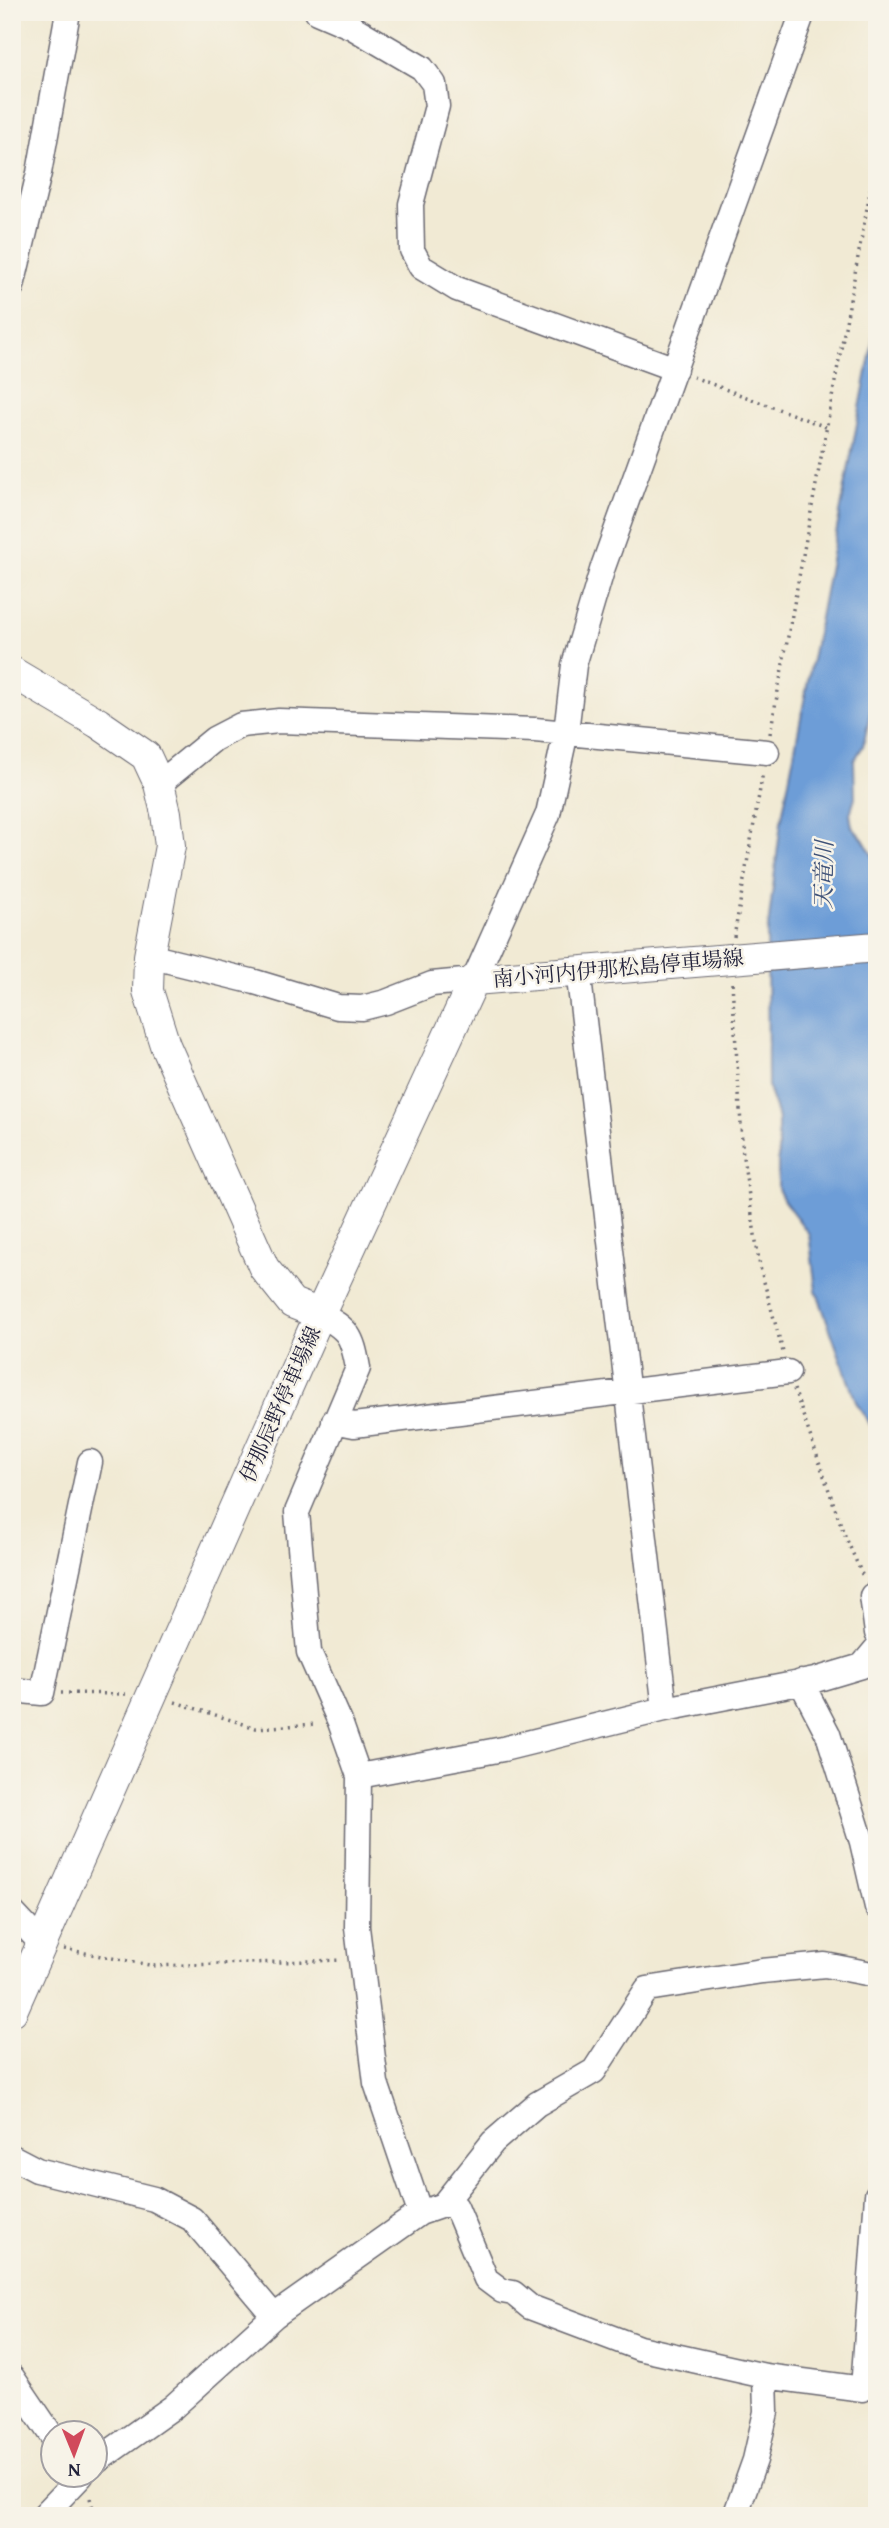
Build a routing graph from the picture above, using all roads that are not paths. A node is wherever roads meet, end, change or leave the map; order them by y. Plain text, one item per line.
1 (68, 12) edge
2 (317, 12) edge
3 (803, 12) edge
4 (12, 286) edge
5 (674, 369) junction
6 (12, 672) edge
7 (566, 732) junction
8 (767, 752) road end
9 (159, 784) junction
10 (877, 947) edge
11 (149, 956) junction
12 (578, 970) junction
13 (474, 980) junction
14 (320, 1314) junction
15 (788, 1372) road end
16 (627, 1391) junction
17 (334, 1420) junction
18 (90, 1462) dead end
19 (872, 1596) road end
20 (877, 1633) edge
21 (877, 1648) edge
22 (801, 1682) junction
23 (12, 1690) edge
24 (665, 1709) junction
25 (359, 1776) junction
26 (877, 1907) edge
27 (12, 1912) edge
28 (42, 1944) junction
29 (877, 1975) edge
30 (12, 2011) edge
31 (12, 2157) edge
32 (877, 2195) edge
33 (432, 2209) junction
34 (274, 2316) junction
35 (765, 2376) junction
36 (12, 2377) edge
37 (41, 2420) edge
38 (108, 2453) edge
39 (68, 2490) edge
40 (43, 2516) edge
41 (735, 2516) edge

1 - 4 street
2 - 5 street
3 - 5 street
5 - 7 street
6 - 9 main road, 伊那辰野停車場線
7 - 8 street
7 - 9 street
7 - 13 street
9 - 11 main road, 伊那辰野停車場線
10 - 12 main road, 南小河内伊那松島停車場線
11 - 13 street
11 - 14 main road, 伊那辰野停車場線
12 - 13 main road, 南小河内伊那松島停車場線
12 - 16 street
13 - 14 main road, 南小河内伊那松島停車場線
14 - 17 street
14 - 28 main road, 伊那辰野停車場線
15 - 16 street
16 - 17 street
16 - 24 street
17 - 25 street
18 - 23 street
19 - 20 street
21 - 22 street
22 - 24 street
22 - 26 street
24 - 25 street
25 - 33 street
27 - 28 street
28 - 30 main road, 伊那辰野停車場線
29 - 33 street
31 - 34 street
32 - 35 street
33 - 34 street
33 - 35 street
34 - 38 street
35 - 41 street
36 - 37 street
39 - 40 street

